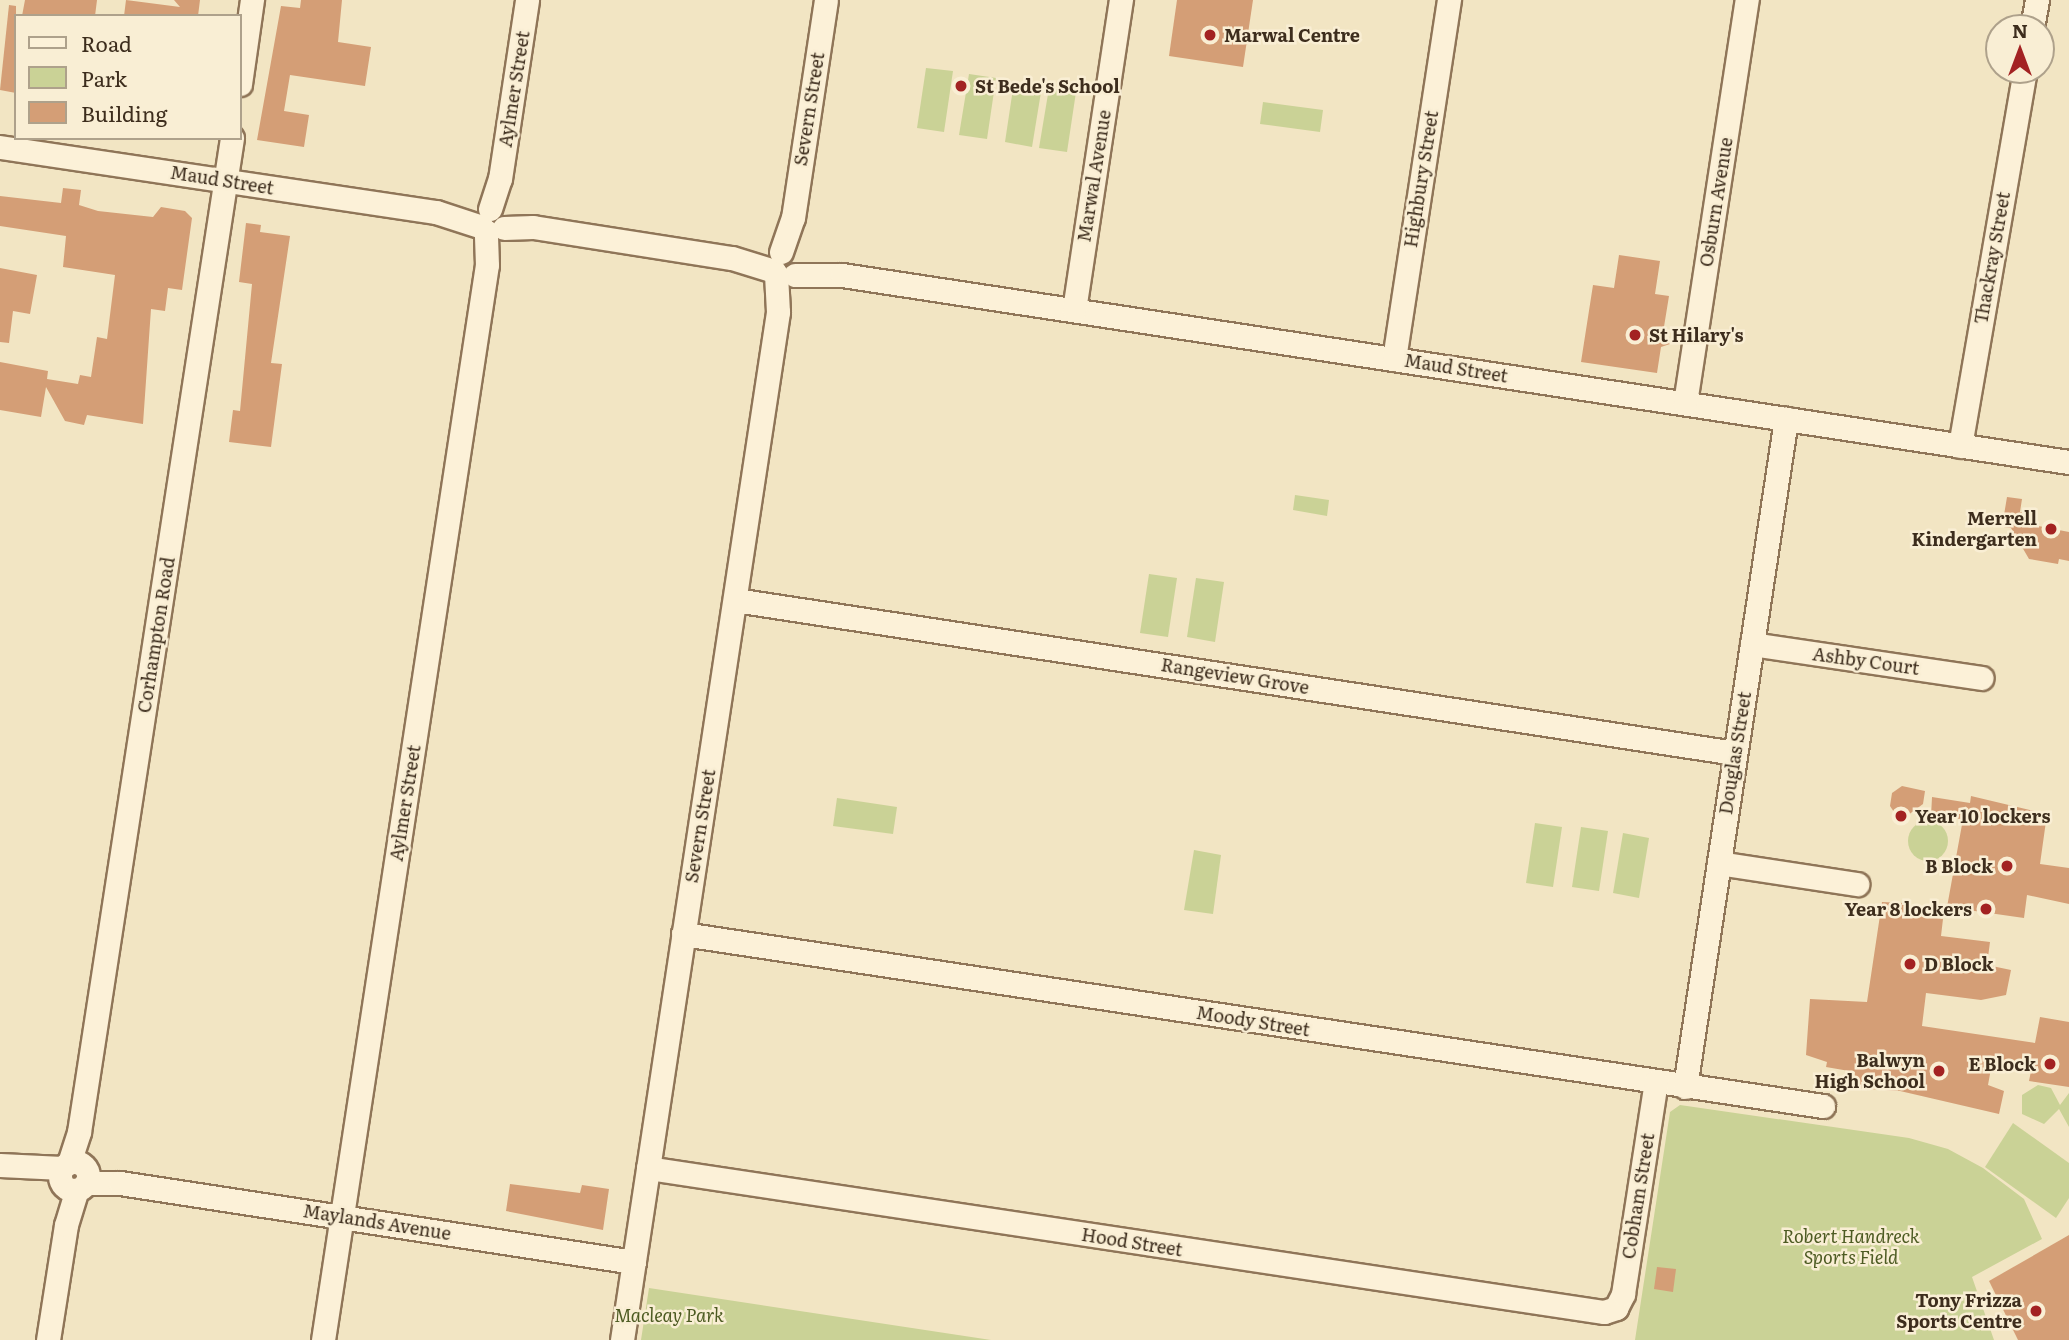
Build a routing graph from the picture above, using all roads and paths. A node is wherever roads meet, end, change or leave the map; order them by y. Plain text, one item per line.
1 (252, 0) edge
2 (527, 0) edge
3 (826, 0) edge
4 (1121, 0) edge
5 (1448, 0) edge
6 (1746, 0) edge
7 (242, 69) edge
8 (2023, 84) edge
9 (232, 140) edge
10 (2, 147) edge
11 (225, 180) junction
12 (494, 221) junction
13 (786, 265) junction
14 (1074, 310) junction
15 (1394, 359) junction
16 (1685, 403) junction
17 (1787, 419) junction
18 (1960, 446) junction
19 (2069, 462) edge
20 (735, 600) junction
21 (1752, 644) junction
22 (1981, 678) dead end
23 (1735, 753) junction
24 (1719, 863) junction
25 (1857, 884) dead end
26 (683, 934) junction
27 (1656, 1082) junction
28 (1685, 1087) junction
29 (1823, 1107) dead end
30 (0, 1165) edge
31 (648, 1168) junction
32 (74, 1176) junction
33 (342, 1217) junction
34 (634, 1262) junction
35 (1616, 1308) joint
36 (48, 1340) edge
37 (323, 1340) edge
38 (622, 1340) edge

1 - 7 street
2 - 12 street, Aylmer Street
3 - 13 street, Severn Street
4 - 14 street, Marwal Avenue
5 - 15 street, Highbury Street
6 - 16 street, Osburn Avenue
8 - 18 street, Thackray Street
9 - 11 street, Corhampton Road
10 - 11 street, Maud Street
11 - 12 street, Maud Street
11 - 32 street, Corhampton Road
12 - 13 street, Maud Street
12 - 33 street, Aylmer Street
13 - 14 street, Maud Street
13 - 20 street, Severn Street
14 - 15 street, Maud Street
15 - 16 street, Maud Street
16 - 17 street, Maud Street
17 - 18 street, Maud Street
17 - 21 street, Douglas Street
18 - 19 street, Maud Street
20 - 23 street, Rangeview Grove
20 - 26 street, Severn Street
21 - 22 street, Ashby Court
21 - 23 street, Douglas Street
23 - 24 street, Douglas Street
24 - 25 street
24 - 28 street, Douglas Street
26 - 27 street, Moody Street
26 - 31 street, Severn Street
27 - 28 street, Moody Street
27 - 35 street, Cobham Street
28 - 29 street, Moody Street
30 - 32 street, Maylands Avenue
31 - 34 street, Severn Street
31 - 35 street, Hood Street
32 - 33 street, Maylands Avenue
32 - 36 street, Corhampton Road
33 - 34 street, Maylands Avenue
33 - 37 street, Aylmer Street
34 - 38 street, Severn Street

